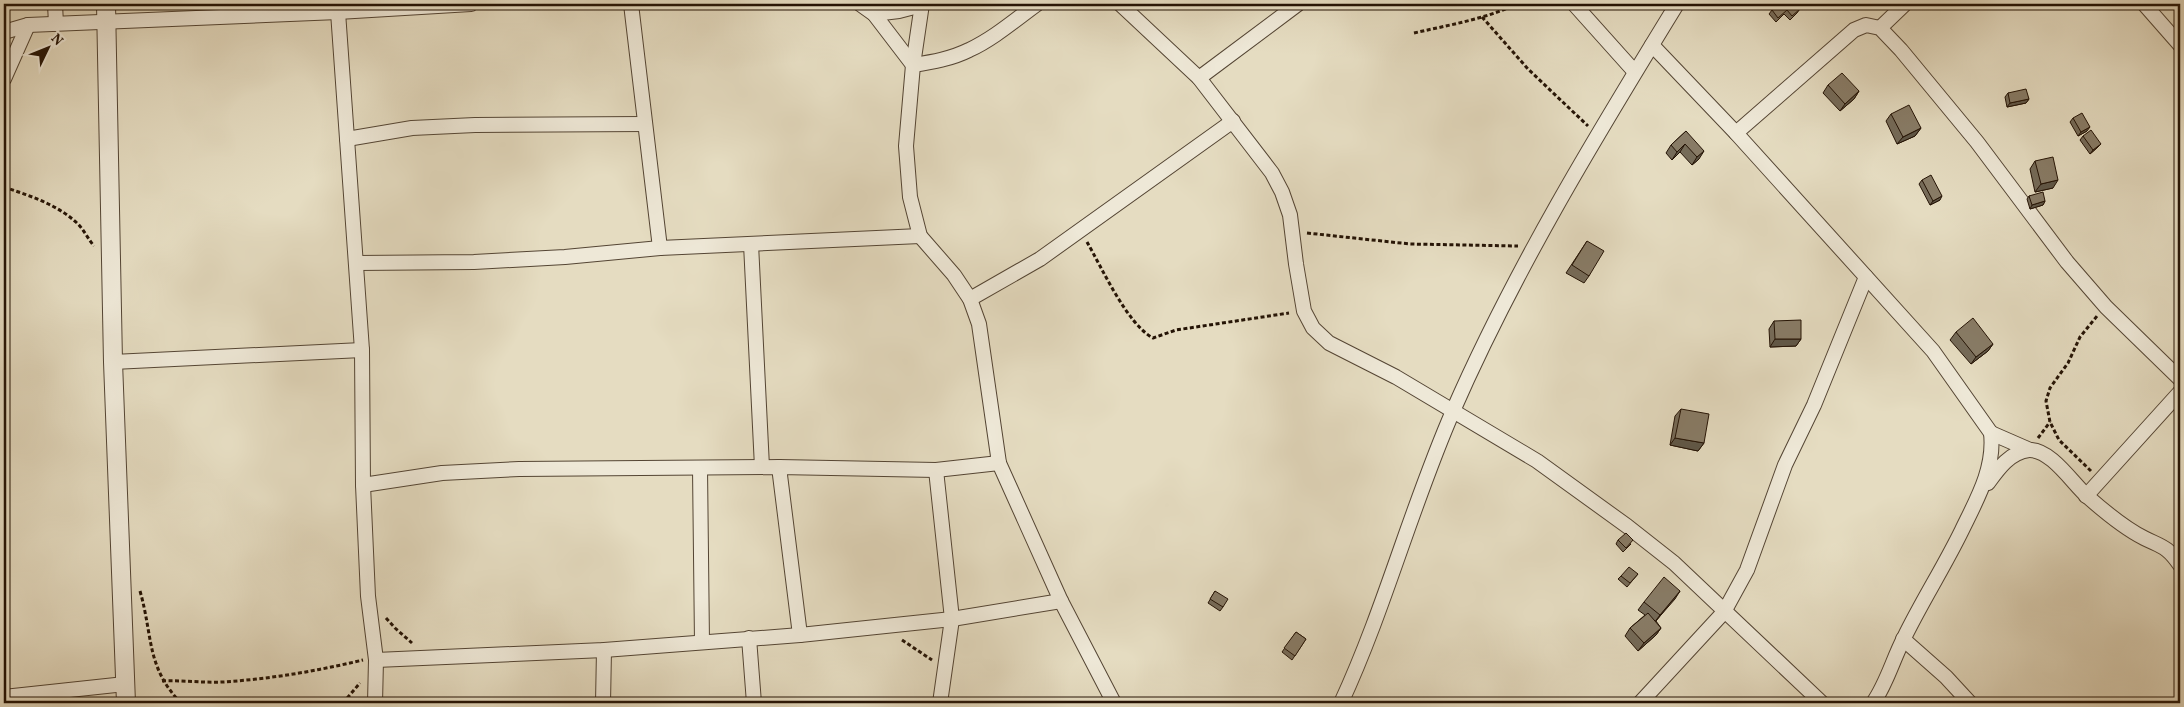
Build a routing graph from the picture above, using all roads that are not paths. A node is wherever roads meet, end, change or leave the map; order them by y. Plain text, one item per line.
1 (54, 4) edge
2 (106, 4) edge
3 (471, 4) edge
4 (630, 4) edge
5 (860, 4) edge
6 (922, 4) edge
7 (1037, 4) edge
8 (1120, 4) edge
9 (1298, 4) edge
10 (1574, 4) edge
11 (1677, 4) edge
12 (1905, 4) edge
13 (2144, 4) edge
14 (338, 12) junction
15 (874, 14) junction
16 (107, 22) junction
17 (56, 24) junction
18 (28, 25) junction
19 (1880, 28) junction
20 (4, 32) edge
21 (1652, 45) junction
22 (2180, 45) edge
23 (913, 65) junction
24 (1634, 72) junction
25 (1199, 78) junction
26 (4, 79) edge
27 (1233, 121) junction
28 (645, 124) junction
29 (1736, 133) junction
30 (347, 139) junction
31 (920, 236) junction
32 (751, 244) junction
33 (660, 248) junction
34 (357, 263) junction
35 (1866, 277) junction
36 (970, 299) junction
37 (362, 350) junction
38 (112, 362) junction
39 (2180, 379) edge
40 (2180, 392) edge
41 (1453, 410) junction
42 (1991, 433) junction
43 (2030, 450) junction
44 (999, 463) junction
45 (762, 467) junction
46 (779, 467) junction
47 (700, 468) junction
48 (936, 470) junction
49 (363, 485) junction
50 (1981, 492) junction
51 (2086, 496) junction
52 (2180, 565) edge
53 (1061, 601) junction
54 (1724, 612) junction
55 (952, 619) junction
56 (800, 635) junction
57 (749, 638) junction
58 (1903, 639) junction
59 (702, 642) junction
60 (604, 650) junction
61 (376, 658) junction
62 (125, 684) junction
63 (4, 697) edge
64 (126, 703) edge
65 (375, 703) edge
66 (603, 703) edge
67 (754, 703) edge
68 (940, 703) edge
69 (1114, 703) edge
70 (1341, 703) edge
71 (1640, 703) edge
72 (1822, 703) edge
73 (1873, 703) edge
74 (1970, 703) edge

1 - 17 street
2 - 16 street
3 - 14 street
4 - 28 street
5 - 15 street
6 - 15 street
6 - 23 street
7 - 23 street
8 - 25 street
9 - 25 street
10 - 24 street
11 - 21 street
12 - 19 street
13 - 22 street
14 - 16 street
14 - 30 street
15 - 23 street
16 - 17 street
16 - 38 street
17 - 18 street
18 - 20 street
18 - 26 street
19 - 29 street
19 - 39 street
21 - 24 street
21 - 29 street
23 - 31 street
24 - 41 street
25 - 27 street
27 - 36 street
27 - 41 street
28 - 30 street
28 - 33 street
29 - 35 street
30 - 34 street
31 - 32 street
31 - 36 street
32 - 33 street
32 - 45 street
33 - 34 street
34 - 37 street
35 - 42 street
35 - 54 street
36 - 44 street
37 - 38 street
37 - 49 street
38 - 62 street
40 - 51 street
41 - 54 street
41 - 70 street
42 - 43 street
42 - 50 street
43 - 50 street
43 - 51 street
44 - 48 street
44 - 53 street
45 - 46 street
45 - 47 street
46 - 48 street
46 - 56 street
47 - 49 street
47 - 59 street
48 - 55 street
49 - 61 street
50 - 58 street
51 - 52 street
53 - 55 street
53 - 69 street
54 - 71 street
54 - 72 street
55 - 56 street
55 - 68 street
56 - 57 street
57 - 59 street
57 - 67 street
58 - 73 street
58 - 74 street
59 - 60 street
60 - 61 street
60 - 66 street
61 - 65 street
62 - 63 street
62 - 64 street

